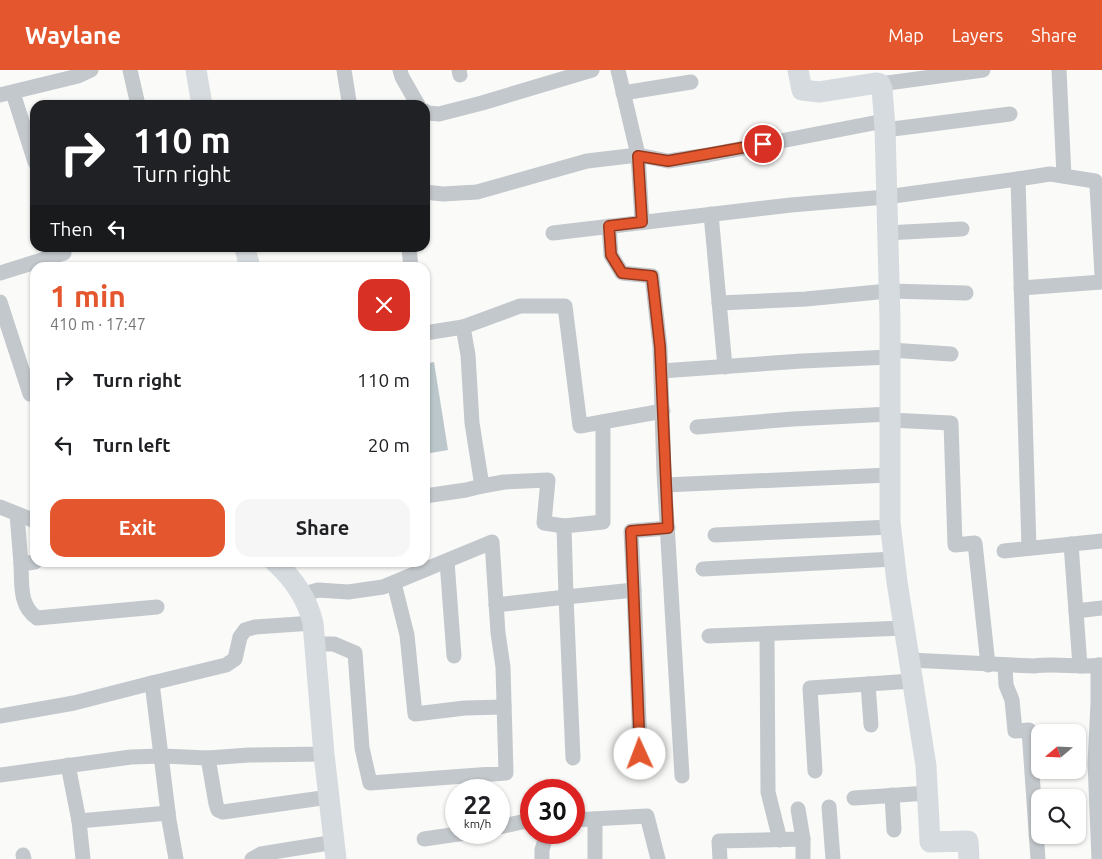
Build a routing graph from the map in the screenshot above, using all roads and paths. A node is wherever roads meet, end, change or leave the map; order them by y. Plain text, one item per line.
1 (91, 70) edge
2 (130, 70) edge
3 (196, 70) edge
4 (344, 70) edge
5 (400, 70) edge
6 (592, 70) edge
7 (618, 70) edge
8 (798, 70) edge
9 (983, 70) edge
10 (1059, 70) edge
11 (691, 82) dead end
12 (880, 84) junction
13 (623, 93) junction
14 (6, 94) edge
15 (137, 100) edge
16 (201, 100) edge
17 (349, 100) edge
18 (415, 100) edge
19 (430, 113) edge
20 (1010, 114) dead end
21 (884, 125) junction
22 (30, 150) edge
23 (638, 156) junction
24 (1064, 176) junction
25 (1018, 179) junction
26 (430, 193) edge
27 (886, 197) junction
28 (711, 214) junction
29 (642, 222) junction
30 (609, 226) junction
31 (962, 229) dead end
32 (552, 233) dead end
33 (886, 233) junction
34 (65, 256) edge
35 (42, 262) edge
36 (30, 265) edge
37 (0, 273) edge
38 (1102, 275) edge
39 (1102, 282) edge
40 (1021, 288) junction
41 (888, 291) junction
42 (966, 293) dead end
43 (0, 302) edge
44 (719, 303) junction
45 (463, 327) junction
46 (430, 332) edge
47 (890, 353) junction
48 (951, 354) dead end
49 (725, 367) junction
50 (661, 371) junction
51 (30, 394) dead end
52 (663, 411) junction
53 (890, 417) junction
54 (603, 422) junction
55 (697, 427) dead end
56 (889, 475) junction
57 (665, 485) junction
58 (482, 486) junction
59 (430, 495) edge
60 (0, 506) edge
61 (17, 514) junction
62 (30, 519) edge
63 (564, 526) junction
64 (891, 527) junction
65 (668, 528) junction
66 (715, 535) dead end
67 (1102, 541) edge
68 (1071, 544) junction
69 (1029, 548) junction
70 (1004, 551) dead end
71 (894, 559) junction
72 (447, 561) junction
73 (28, 563) edge
74 (281, 567) edge
75 (703, 569) dead end
76 (394, 583) junction
77 (634, 590) junction
78 (302, 595) junction
79 (566, 597) junction
80 (496, 605) junction
81 (157, 606) dead end
82 (1102, 608) edge
83 (1076, 611) junction
84 (312, 623) junction
85 (904, 628) junction
86 (767, 634) junction
87 (709, 636) dead end
88 (315, 644) junction
89 (454, 656) dead end
90 (988, 665) junction
91 (1005, 665) junction
92 (1100, 665) edge
93 (1080, 666) junction
94 (911, 670) junction
95 (152, 683) junction
96 (868, 684) junction
97 (504, 707) junction
98 (0, 716) edge
99 (871, 725) dead end
100 (324, 754) junction
101 (162, 756) junction
102 (208, 758) junction
103 (573, 758) dead end
104 (68, 765) junction
105 (816, 771) dead end
106 (641, 772) dead end
107 (0, 775) edge
108 (682, 776) dead end
109 (928, 793) junction
110 (892, 795) junction
111 (330, 797) junction
112 (854, 798) dead end
113 (829, 807) dead end
114 (798, 809) dead end
115 (168, 813) junction
116 (585, 819) edge
117 (595, 819) junction
118 (79, 821) junction
119 (894, 830) dead end
120 (445, 836) edge
121 (424, 839) dead end
122 (803, 839) junction
123 (780, 840) junction
124 (544, 844) edge
125 (336, 851) edge
126 (83, 859) edge
127 (176, 859) edge
128 (252, 859) edge
129 (542, 859) edge
130 (595, 859) edge
131 (658, 859) edge
132 (720, 859) edge
133 (803, 859) edge
134 (833, 859) edge
135 (969, 859) edge
136 (1038, 859) edge
137 (1099, 859) edge

1 - 14 street
2 - 15 street
3 - 16 street
4 - 17 street
5 - 18 street
6 - 19 street
7 - 13 street
8 - 12 street
9 - 12 street
10 - 24 street
11 - 13 street
12 - 21 street
13 - 23 street
14 - 22 street
20 - 21 street
21 - 23 street
21 - 27 street
23 - 26 street
23 - 29 street
24 - 25 street
24 - 38 street
25 - 27 street
25 - 40 street
27 - 28 street
27 - 33 street
28 - 29 street
28 - 44 street
29 - 30 street
30 - 32 street
30 - 50 street
31 - 33 street
33 - 41 street
34 - 35 street
36 - 37 street
39 - 40 street
40 - 69 street
41 - 42 street
41 - 44 street
41 - 47 street
43 - 51 street
44 - 49 street
45 - 46 street
45 - 54 street
45 - 58 street
47 - 48 street
47 - 49 street
47 - 53 street
49 - 50 street
50 - 52 street
52 - 54 street
52 - 57 street
53 - 55 street
53 - 56 street
53 - 90 street
54 - 63 street
56 - 57 street
56 - 64 street
57 - 65 street
58 - 59 street
58 - 63 street
60 - 61 street
61 - 62 street
61 - 73 street
63 - 79 street
64 - 66 street
64 - 71 street
65 - 77 street
65 - 108 street
67 - 68 street
68 - 69 street
68 - 83 street
69 - 70 street
71 - 75 street
71 - 85 street
72 - 76 street
72 - 80 street
72 - 89 street
73 - 81 street
74 - 78 street
76 - 78 street
76 - 97 street
77 - 79 street
77 - 106 street
78 - 84 street
79 - 80 street
79 - 103 street
80 - 97 street
82 - 83 street
83 - 93 street
84 - 88 street
84 - 95 street
85 - 86 street
85 - 94 street
86 - 87 street
86 - 123 street
88 - 97 street
88 - 100 street
90 - 91 street
90 - 94 street
91 - 93 street
91 - 136 street
92 - 93 street
92 - 137 street
94 - 96 street
94 - 109 street
95 - 98 street
95 - 101 street
96 - 99 street
96 - 105 street
100 - 102 street
100 - 111 street
101 - 102 street
101 - 104 street
101 - 115 street
102 - 111 street
104 - 107 street
104 - 118 street
109 - 110 street
109 - 135 street
110 - 112 street
110 - 119 street
111 - 125 street
113 - 134 street
114 - 122 street
115 - 118 street
115 - 127 street
116 - 117 street
117 - 130 street
117 - 131 street
118 - 126 street
120 - 121 street
122 - 123 street
122 - 133 street
123 - 132 street
124 - 129 street
125 - 128 street

